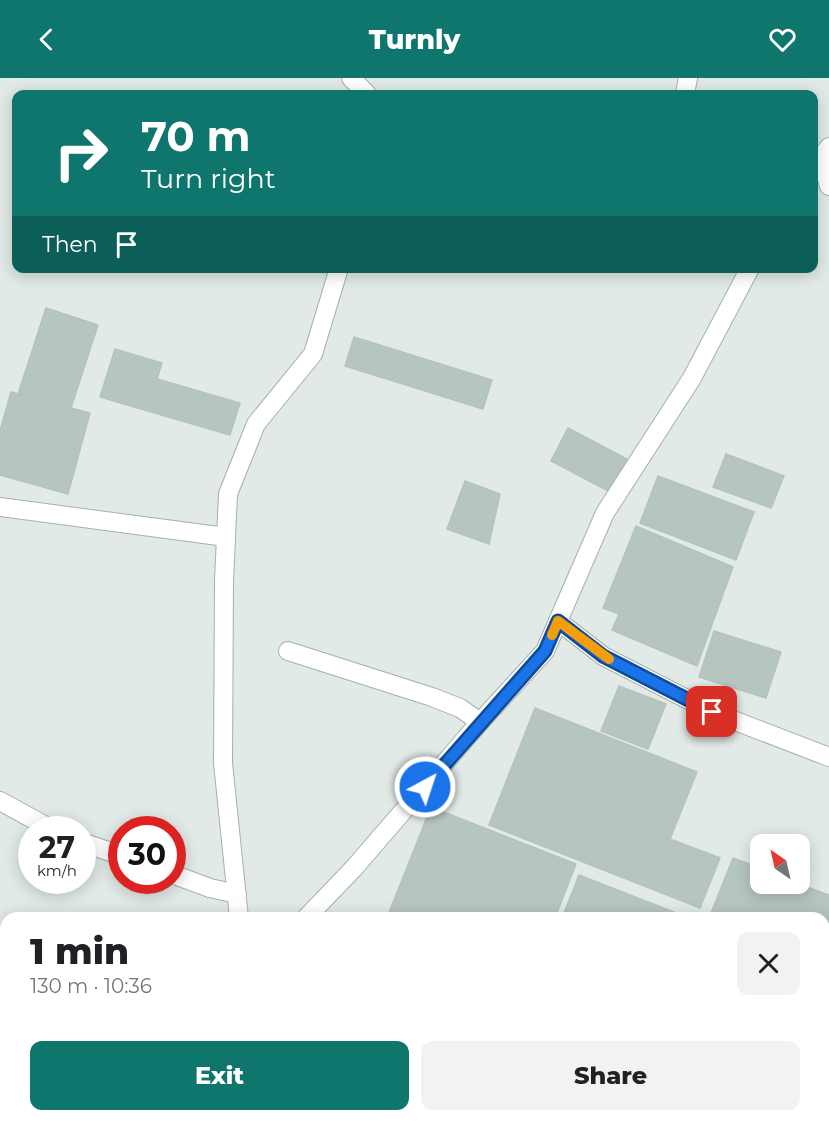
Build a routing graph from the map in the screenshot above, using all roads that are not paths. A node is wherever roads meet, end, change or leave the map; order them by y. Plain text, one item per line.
1 (351, 78) edge
2 (363, 90) edge
3 (823, 155) edge
4 (829, 186) edge
5 (337, 273) edge
6 (747, 273) edge
7 (0, 507) edge
8 (226, 537) junction
9 (558, 621) junction
10 (288, 651) dead end
11 (480, 722) junction
12 (829, 757) edge
13 (0, 801) edge
14 (28, 816) edge
15 (186, 879) edge
16 (237, 894) junction
17 (238, 912) edge
18 (312, 912) edge

1 - 2 street
3 - 4 street
5 - 8 street
6 - 9 street
7 - 8 street
8 - 16 street
9 - 11 street
9 - 12 street
10 - 11 street
11 - 18 street
13 - 14 street
15 - 16 street
16 - 17 street

